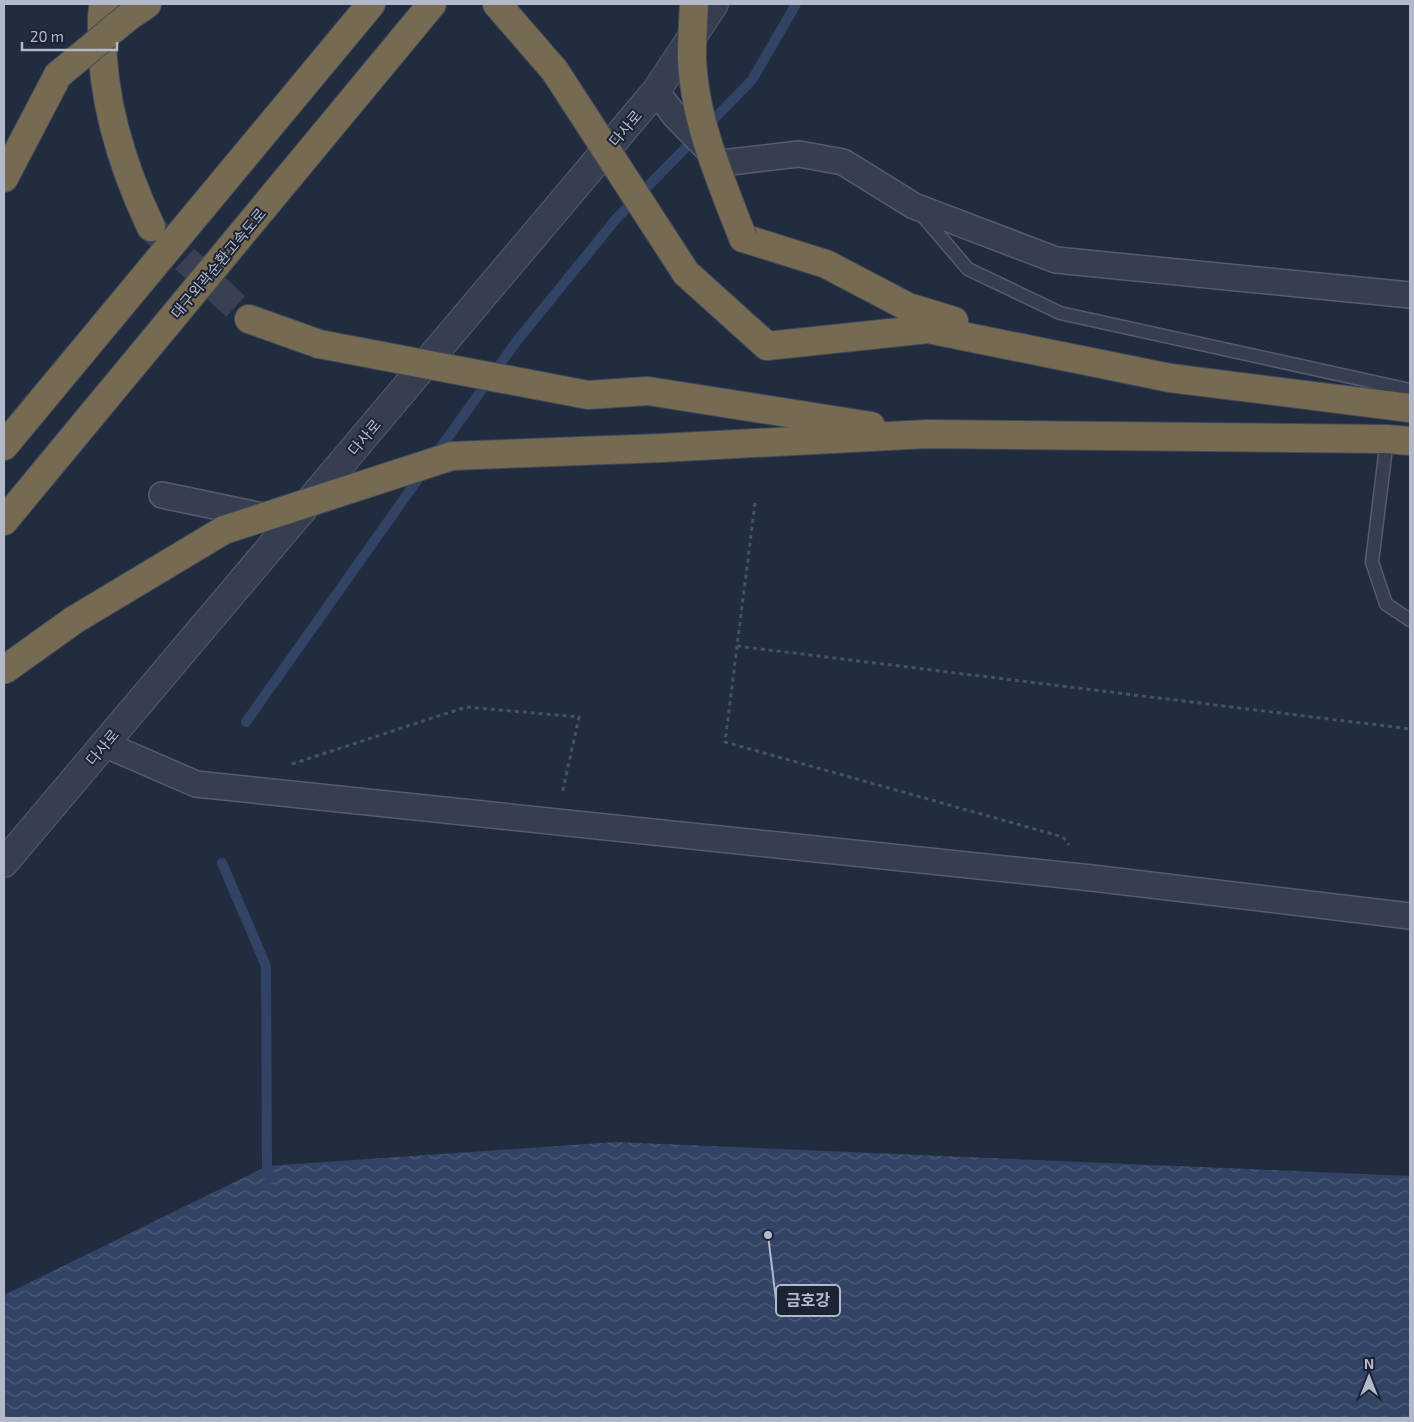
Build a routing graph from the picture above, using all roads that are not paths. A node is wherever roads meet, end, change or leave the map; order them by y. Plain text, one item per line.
1 (104, 4) edge
2 (371, 4) edge
3 (432, 4) edge
4 (497, 4) edge
5 (694, 4) edge
6 (714, 4) edge
7 (138, 11) edge
8 (656, 91) junction
9 (4, 178) edge
10 (914, 206) junction
11 (151, 227) tunnel mouth
12 (1410, 295) edge
13 (249, 320) tunnel mouth
14 (1170, 378) junction
15 (1410, 390) edge
16 (1410, 408) edge
17 (927, 434) junction
18 (1399, 440) edge
19 (4, 446) edge
20 (162, 495) dead end
21 (4, 521) edge
22 (292, 522) junction
23 (1410, 620) edge
24 (4, 670) edge
25 (104, 744) junction
26 (4, 863) edge
27 (1410, 916) edge

1 - 11 highway
2 - 19 highway
3 - 21 highway, 대구외곽순환고속도로
4 - 14 highway, bridge
5 - 14 highway, bridge
6 - 8 street, 다사로
7 - 9 highway, bridge
8 - 10 street, bridge
8 - 22 street, 다사로
10 - 12 street
10 - 15 lane
13 - 17 highway, bridge
14 - 16 highway
17 - 18 highway
17 - 24 highway, bridge
18 - 23 lane
20 - 22 street
22 - 25 street, 다사로
25 - 26 street, 다사로
25 - 27 street

